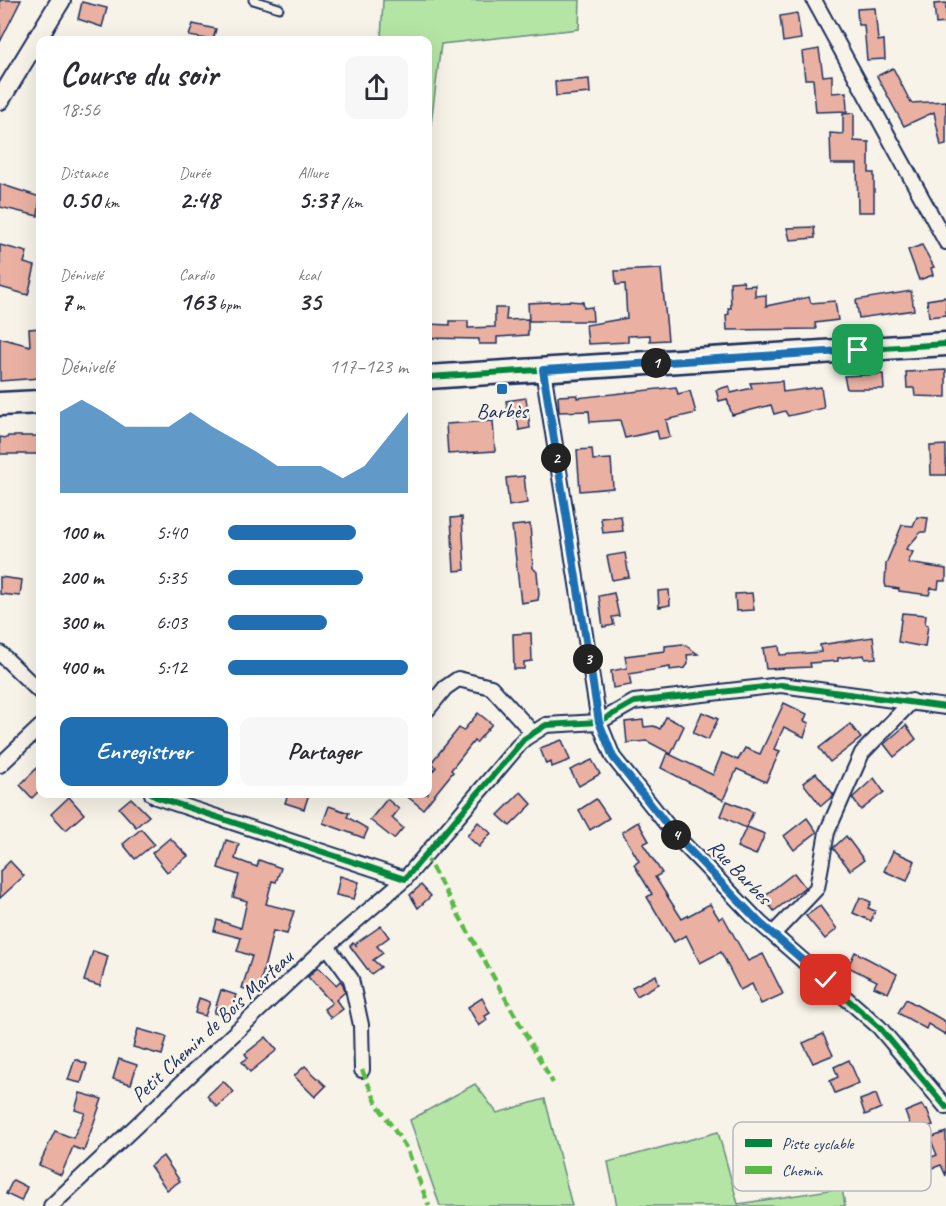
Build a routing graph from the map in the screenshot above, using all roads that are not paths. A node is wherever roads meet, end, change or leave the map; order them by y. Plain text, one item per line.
1 (61, 0) edge
2 (253, 0) edge
3 (814, 0) edge
4 (279, 8) dead end
5 (39, 36) edge
6 (36, 41) edge
7 (0, 100) edge
8 (946, 209) edge
9 (932, 214) junction
10 (946, 242) edge
11 (946, 344) edge
12 (543, 370) junction
13 (432, 377) edge
14 (36, 402) edge
15 (0, 404) edge
16 (0, 653) edge
17 (36, 688) edge
18 (912, 701) junction
19 (432, 704) edge
20 (946, 707) edge
21 (599, 722) junction
22 (36, 731) edge
23 (532, 732) junction
24 (0, 765) edge
25 (159, 798) edge
26 (405, 879) junction
27 (774, 933) junction
28 (327, 946) junction
29 (362, 1070) dead end
30 (946, 1107) edge
31 (51, 1206) edge

1 - 5 street
2 - 4 lane
3 - 9 street
6 - 7 street
8 - 9 street
9 - 10 street
11 - 12 main road
12 - 13 main road
12 - 21 street, Rue Barbes
14 - 15 main road
16 - 17 street
18 - 20 street
18 - 21 street
18 - 27 street
19 - 23 street
21 - 23 street
21 - 27 street, Rue Barbes
22 - 24 street
23 - 26 street, Petit Chemin de Bois Marteau
25 - 26 street
26 - 28 street, Petit Chemin de Bois Marteau
27 - 30 street, Rue Barbes
28 - 29 street
28 - 31 street, Petit Chemin de Bois Marteau

